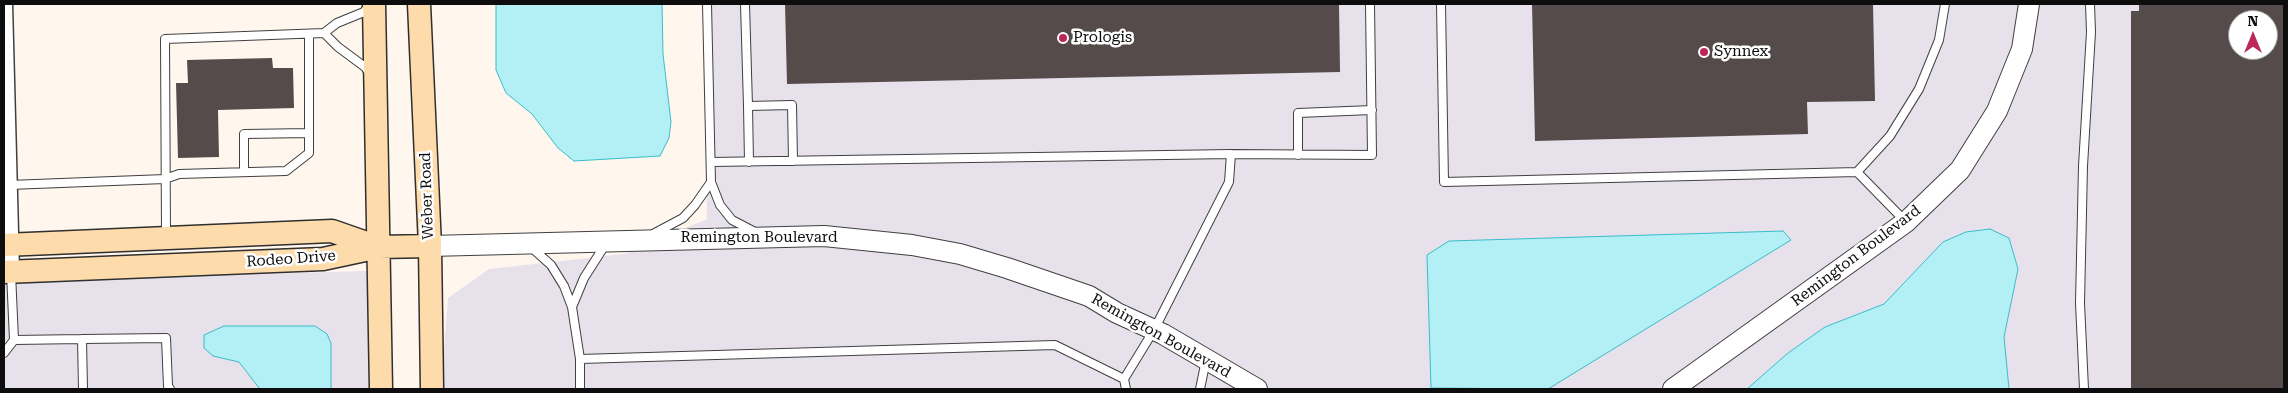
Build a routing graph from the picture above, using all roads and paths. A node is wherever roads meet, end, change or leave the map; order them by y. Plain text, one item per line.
1 (4, 4) edge
2 (372, 4) edge
3 (419, 4) edge
4 (707, 4) edge
5 (745, 4) edge
6 (1370, 4) edge
7 (1441, 4) edge
8 (1946, 4) edge
9 (2029, 4) edge
10 (2090, 4) edge
11 (324, 33) junction
12 (309, 34) junction
13 (376, 84) junction
14 (748, 106) junction
15 (1372, 110) junction
16 (309, 133) junction
17 (1231, 154) junction
18 (1298, 155) junction
19 (793, 161) junction
20 (711, 162) junction
21 (749, 162) junction
22 (244, 172) junction
23 (1857, 172) junction
24 (166, 178) junction
25 (712, 182) junction
26 (9, 185) junction
27 (1906, 222) junction
28 (762, 236) junction
29 (166, 238) junction
30 (642, 240) junction
31 (607, 241) junction
32 (7, 244) edge
33 (526, 244) junction
34 (430, 246) junction
35 (379, 247) junction
36 (7, 271) edge
37 (572, 307) junction
38 (1154, 330) junction
39 (82, 339) junction
40 (14, 340) junction
41 (4, 353) edge
42 (580, 359) junction
43 (1206, 360) junction
44 (1124, 379) junction
45 (83, 389) edge
46 (170, 389) edge
47 (382, 389) edge
48 (432, 389) edge
49 (580, 389) edge
50 (1126, 389) edge
51 (1200, 389) edge
52 (1257, 389) edge
53 (1673, 389) edge
54 (2084, 389) edge

1 - 26 street
2 - 11 lane
2 - 13 main road
3 - 34 main road, Weber Road
4 - 20 lane
5 - 14 lane
6 - 15 lane
7 - 23 lane
8 - 23 lane
9 - 27 street, Remington Boulevard
10 - 54 lane
11 - 12 lane
11 - 13 lane
12 - 16 lane
12 - 24 lane
13 - 35 main road
14 - 19 lane
14 - 21 lane
15 - 18 lane
15 - 18 lane
16 - 22 lane
16 - 22 lane
17 - 18 lane
17 - 19 lane
17 - 38 lane
19 - 21 lane
20 - 21 lane
20 - 25 lane
22 - 24 lane
23 - 27 lane
24 - 26 lane
24 - 29 lane
25 - 28 lane
25 - 30 lane
26 - 32 street
27 - 53 street, Remington Boulevard
28 - 30 street, Remington Boulevard
28 - 38 street, Remington Boulevard
29 - 32 main road, Rodeo Drive
29 - 35 main road, Rodeo Drive
30 - 31 street, Remington Boulevard
31 - 33 street, Remington Boulevard
31 - 37 lane
32 - 36 street
33 - 34 street, Remington Boulevard
33 - 37 lane
34 - 35 main road, Remington Boulevard
34 - 48 main road, Weber Road
35 - 36 main road, Rodeo Drive
35 - 47 main road
36 - 40 lane
37 - 42 lane
38 - 43 street, Remington Boulevard
38 - 44 lane
39 - 40 lane
39 - 45 lane
39 - 46 lane
40 - 41 lane
42 - 44 lane
42 - 49 lane
43 - 51 lane
43 - 52 street, Remington Boulevard
44 - 50 lane

